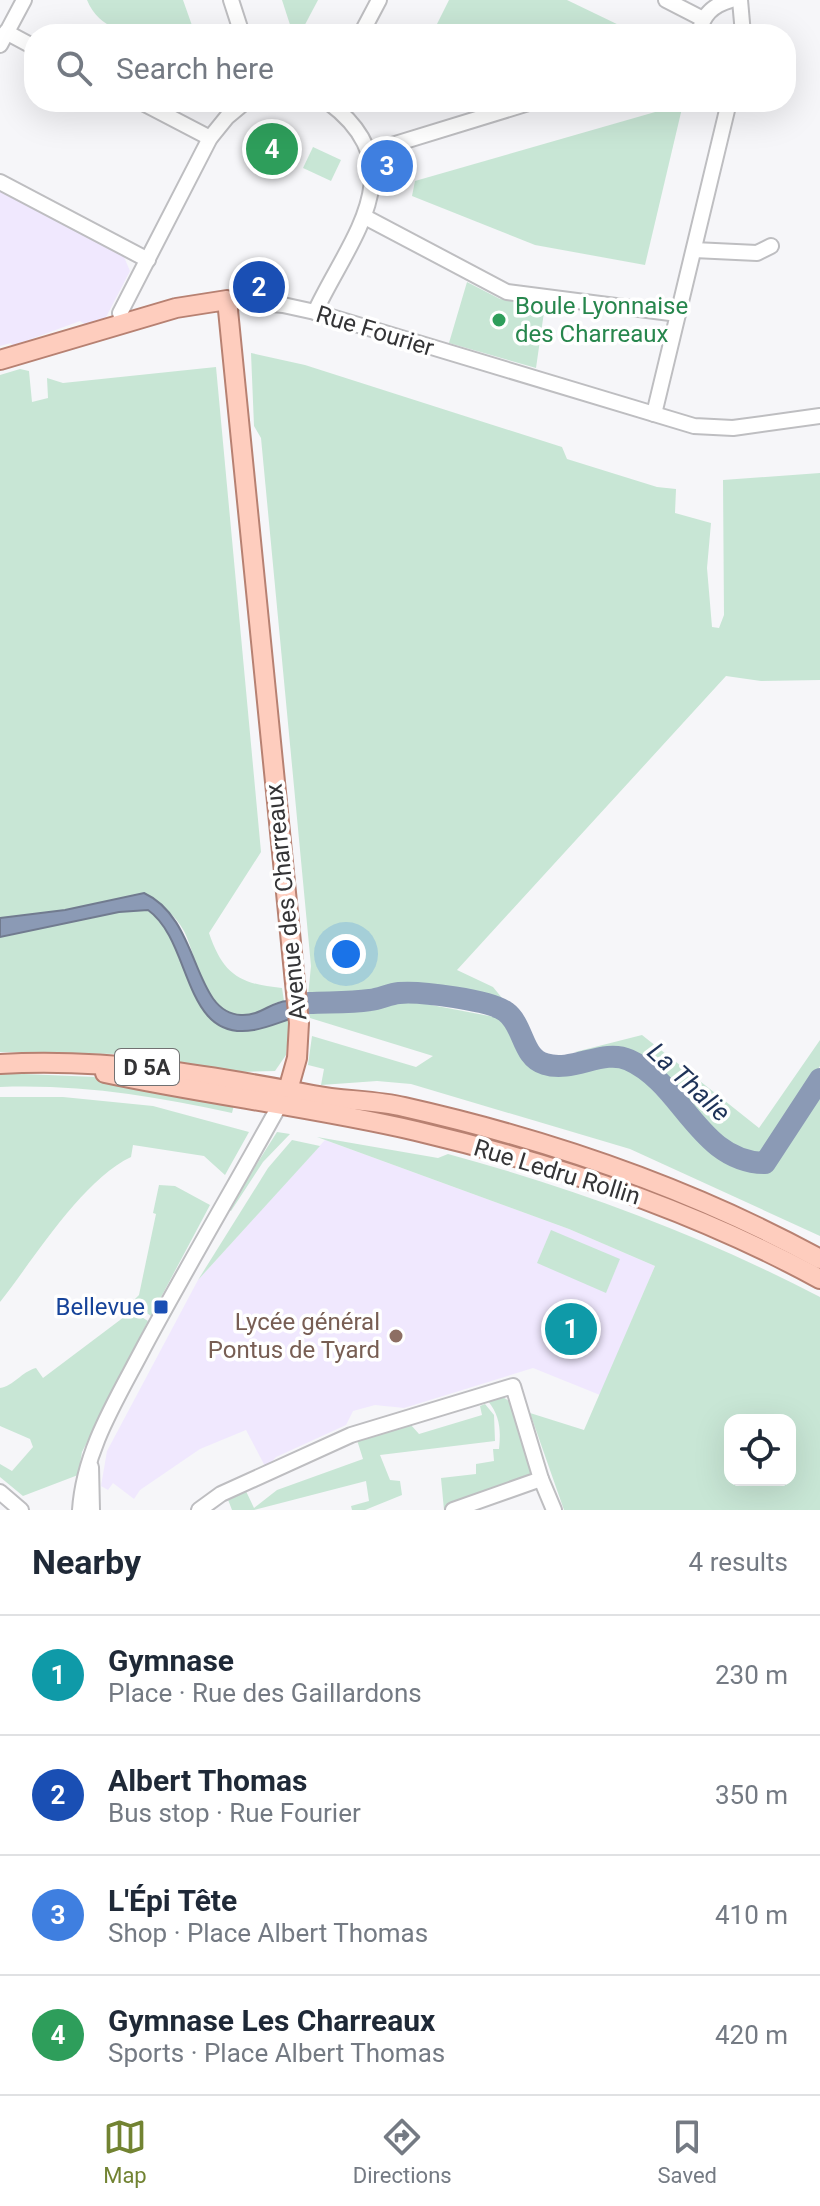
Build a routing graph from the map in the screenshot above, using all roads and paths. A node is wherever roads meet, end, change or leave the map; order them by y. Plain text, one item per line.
1 (24, 0) edge
2 (231, 0) edge
3 (379, 0) edge
4 (666, 0) edge
5 (731, 0) edge
6 (740, 0) edge
7 (239, 24) edge
8 (366, 24) edge
9 (697, 24) edge
10 (703, 24) edge
11 (742, 24) edge
12 (3, 39) edge
13 (24, 44) edge
14 (160, 112) edge
15 (233, 112) edge
16 (341, 112) edge
17 (499, 112) edge
18 (727, 112) edge
19 (210, 138) junction
20 (369, 152) junction
21 (0, 182) edge
22 (365, 217) junction
23 (771, 246) dead end
24 (694, 250) junction
25 (148, 260) junction
26 (227, 300) junction
27 (315, 312) junction
28 (678, 314) junction
29 (123, 322) junction
30 (0, 360) edge
31 (654, 414) junction
32 (820, 416) edge
33 (0, 1064) edge
34 (284, 1097) junction
35 (820, 1259) edge
36 (820, 1279) edge
37 (91, 1455) junction
38 (541, 1479) junction
39 (0, 1492) edge
40 (21, 1510) edge
41 (80, 1510) edge
42 (92, 1510) edge
43 (199, 1510) edge
44 (453, 1510) edge
45 (554, 1510) edge

1 - 12 street
2 - 7 street
3 - 8 street
4 - 9 street
5 - 10 street
6 - 11 street
12 - 13 street
14 - 19 street
15 - 19 street
16 - 20 street
17 - 20 street
18 - 24 street
19 - 25 street
20 - 22 street
21 - 25 street
22 - 27 street
22 - 28 street
23 - 24 street
24 - 28 street
25 - 29 street
26 - 27 street, Rue Fourier
26 - 29 main road, Rue Fourier
26 - 34 main road, Avenue des Charreaux
27 - 31 street, Rue Fourier
28 - 31 street
29 - 30 main road, Rue Fourier
31 - 32 street, Rue Fourier
33 - 34 main road, D 5A
34 - 35 main road, Rue Ledru Rollin
34 - 36 main road, Rue Ledru Rollin
34 - 37 street, Avenue des Charreaux
37 - 41 street, Avenue des Charreaux
37 - 42 street, Avenue des Charreaux
38 - 43 street
38 - 44 street
38 - 45 street
39 - 40 street

